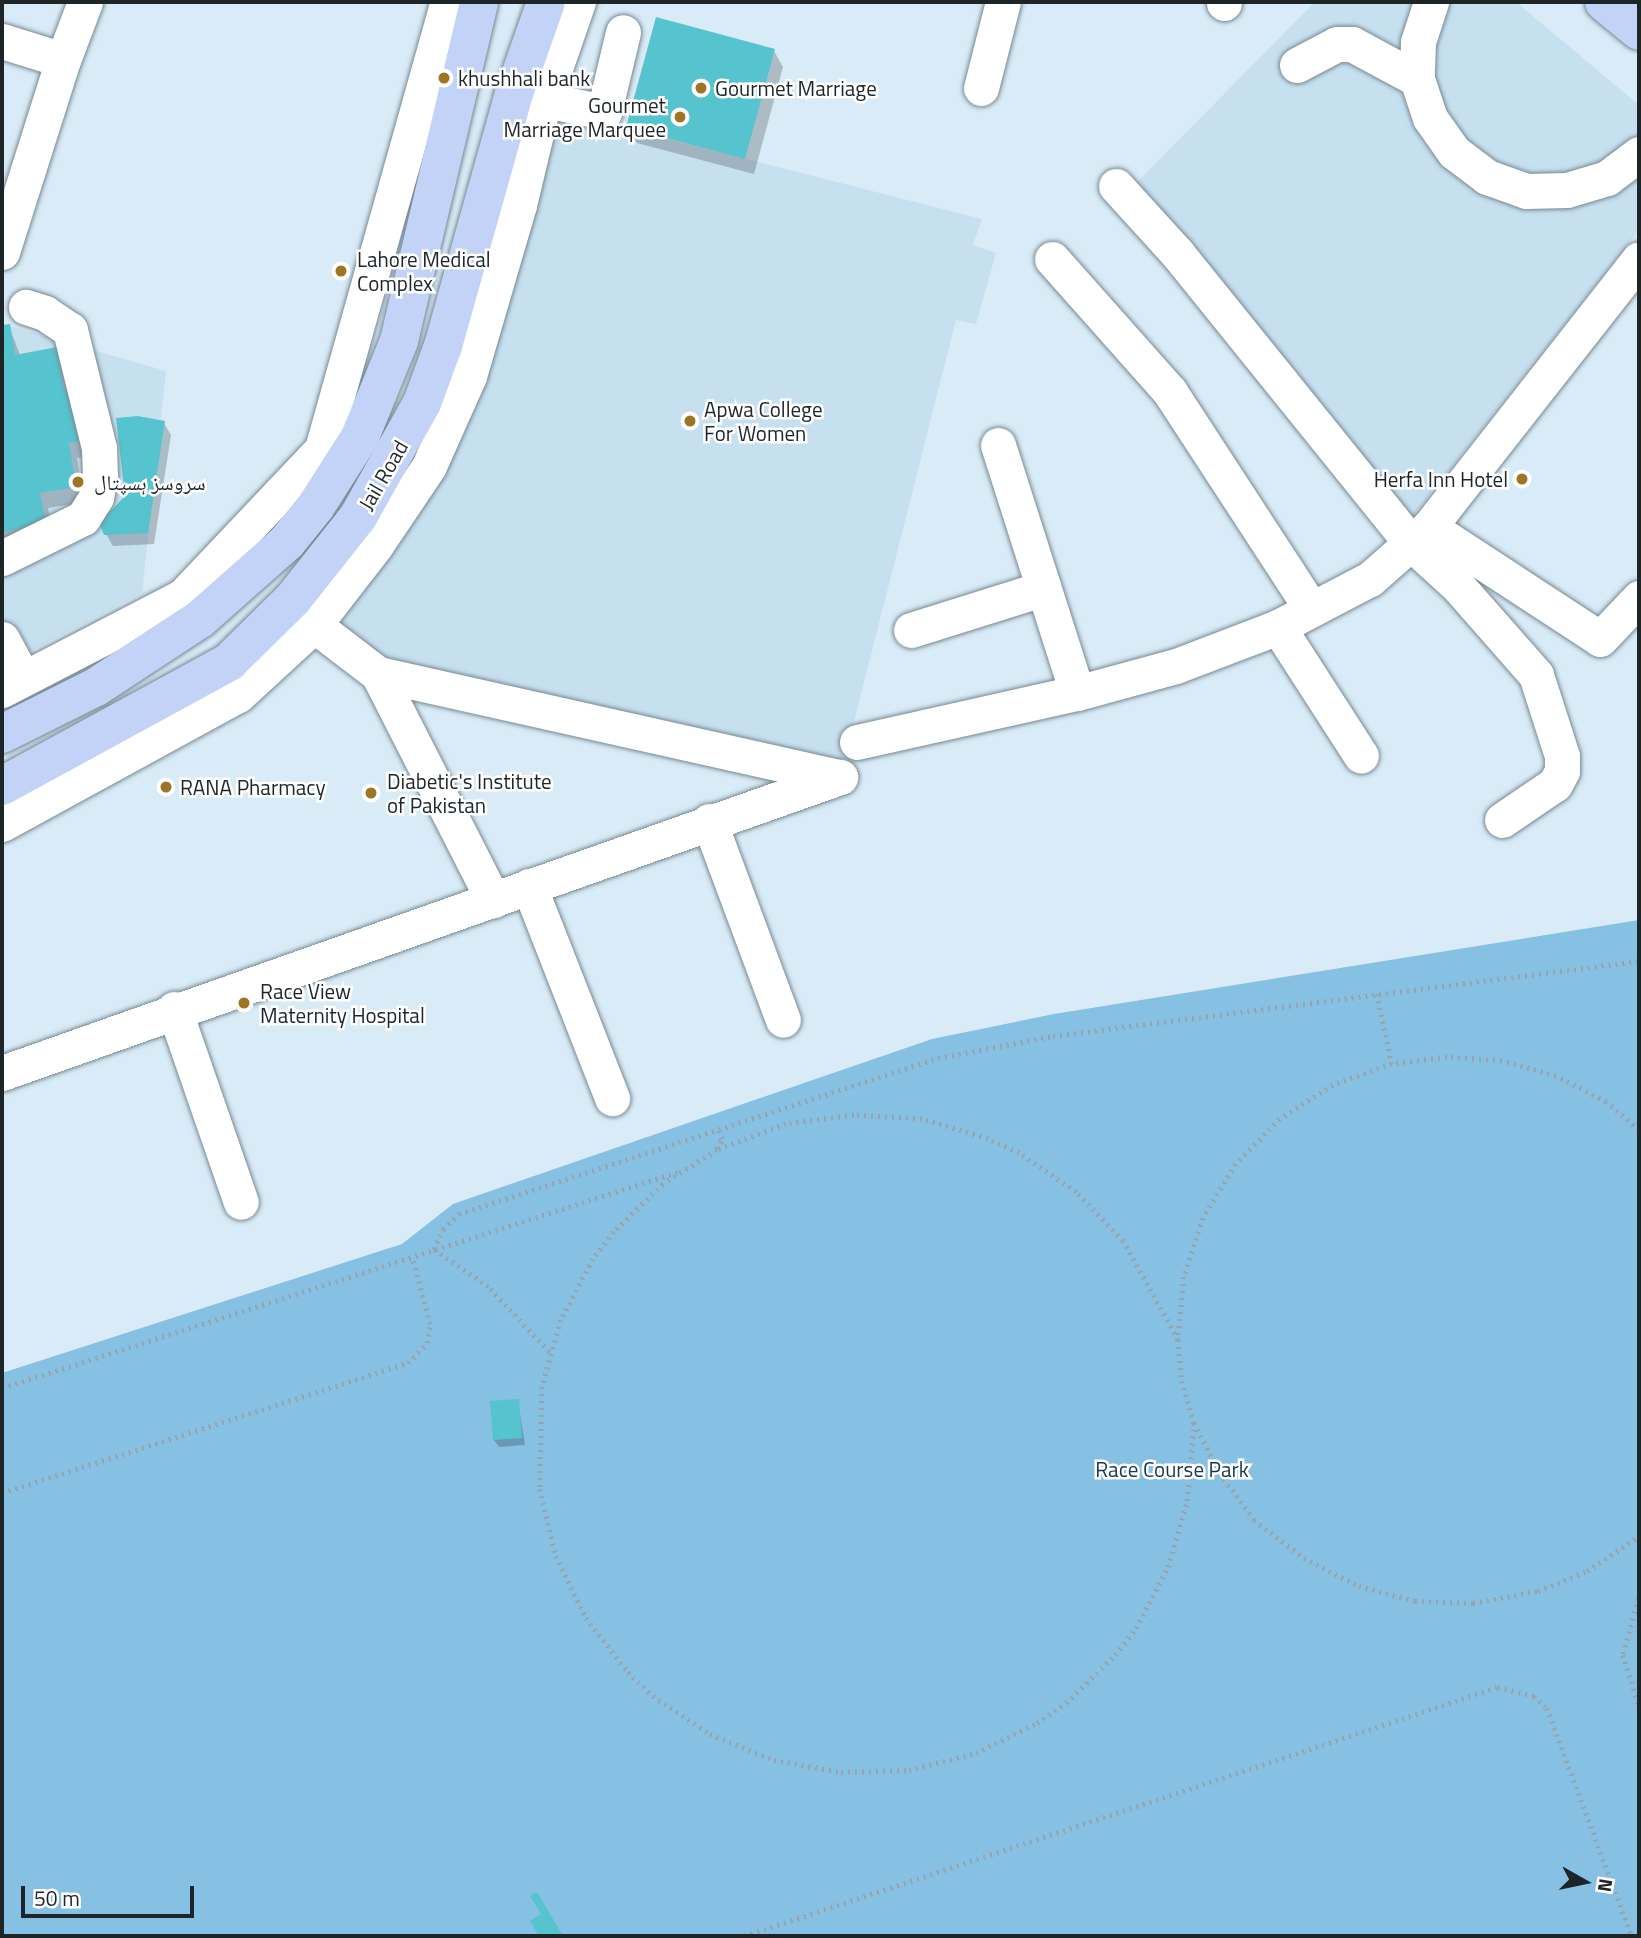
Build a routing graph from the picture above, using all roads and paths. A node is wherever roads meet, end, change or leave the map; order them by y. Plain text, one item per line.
1 (85, 2) edge
2 (448, 2) edge
3 (479, 2) edge
4 (546, 2) edge
5 (578, 2) edge
6 (1003, 2) edge
7 (1431, 2) edge
8 (1604, 2) edge
9 (1639, 31) edge
10 (622, 32) dead end
11 (2, 41) edge
12 (63, 60) junction
13 (1297, 65) dead end
14 (1418, 79) junction
15 (981, 88) dead end
16 (529, 96) junction
17 (1639, 154) edge
18 (1116, 186) dead end
19 (2, 252) edge
20 (1052, 259) dead end
21 (1639, 259) edge
22 (26, 307) dead end
23 (998, 445) dead end
24 (1421, 536) junction
25 (2, 558) edge
26 (1042, 589) junction
27 (1639, 598) edge
28 (1311, 608) junction
29 (314, 625) junction
30 (1278, 627) junction
31 (911, 630) dead end
32 (2, 639) edge
33 (378, 674) junction
34 (12, 684) edge
35 (1077, 694) junction
36 (2, 734) edge
37 (857, 742) dead end
38 (1361, 755) dead end
39 (2, 786) edge
40 (1502, 820) dead end
41 (709, 821) junction
42 (2, 824) edge
43 (529, 886) junction
44 (493, 900) junction
45 (1639, 961) edge
46 (1377, 994) junction
47 (174, 1009) junction
48 (783, 1020) dead end
49 (1392, 1064) junction
50 (2, 1073) edge
51 (612, 1098) dead end
52 (718, 1129) junction
53 (1639, 1130) edge
54 (717, 1150) junction
55 (685, 1169) junction
56 (241, 1202) dead end
57 (433, 1249) junction
58 (412, 1257) junction
59 (1178, 1340) junction
60 (550, 1353) junction
61 (2, 1388) edge
62 (1194, 1423) junction
63 (2, 1493) edge
64 (1639, 1536) edge
65 (1639, 1598) edge
66 (1639, 1706) edge
67 (744, 1936) edge
68 (1632, 1936) edge

1 - 12 street
2 - 34 street
3 - 36 main road, Jail Road
4 - 16 main road, Jail Road
5 - 16 street
6 - 15 street
7 - 14 street
8 - 9 main road
10 - 16 street
11 - 12 street
12 - 19 street
13 - 14 street
14 - 17 street
16 - 29 street
16 - 39 main road, Jail Road
18 - 24 street
20 - 28 street
21 - 24 street
22 - 25 street
23 - 26 street
24 - 27 street
24 - 28 street
24 - 40 street
26 - 31 street
26 - 35 street
28 - 30 street
29 - 33 street
29 - 42 street
30 - 35 street
30 - 38 street
32 - 34 street
33 - 41 street
33 - 44 street
35 - 37 street
41 - 43 street
41 - 48 street
43 - 44 street
43 - 51 street
44 - 47 street
45 - 46 path
46 - 49 path
46 - 52 path
47 - 50 street
47 - 56 street
49 - 53 path
49 - 59 path
52 - 54 path
52 - 57 path
54 - 55 path
54 - 59 path
55 - 57 path
55 - 60 path
57 - 58 path
57 - 60 path
58 - 61 path
58 - 63 path
59 - 62 path
60 - 62 path
62 - 64 path
65 - 66 path
67 - 68 path

